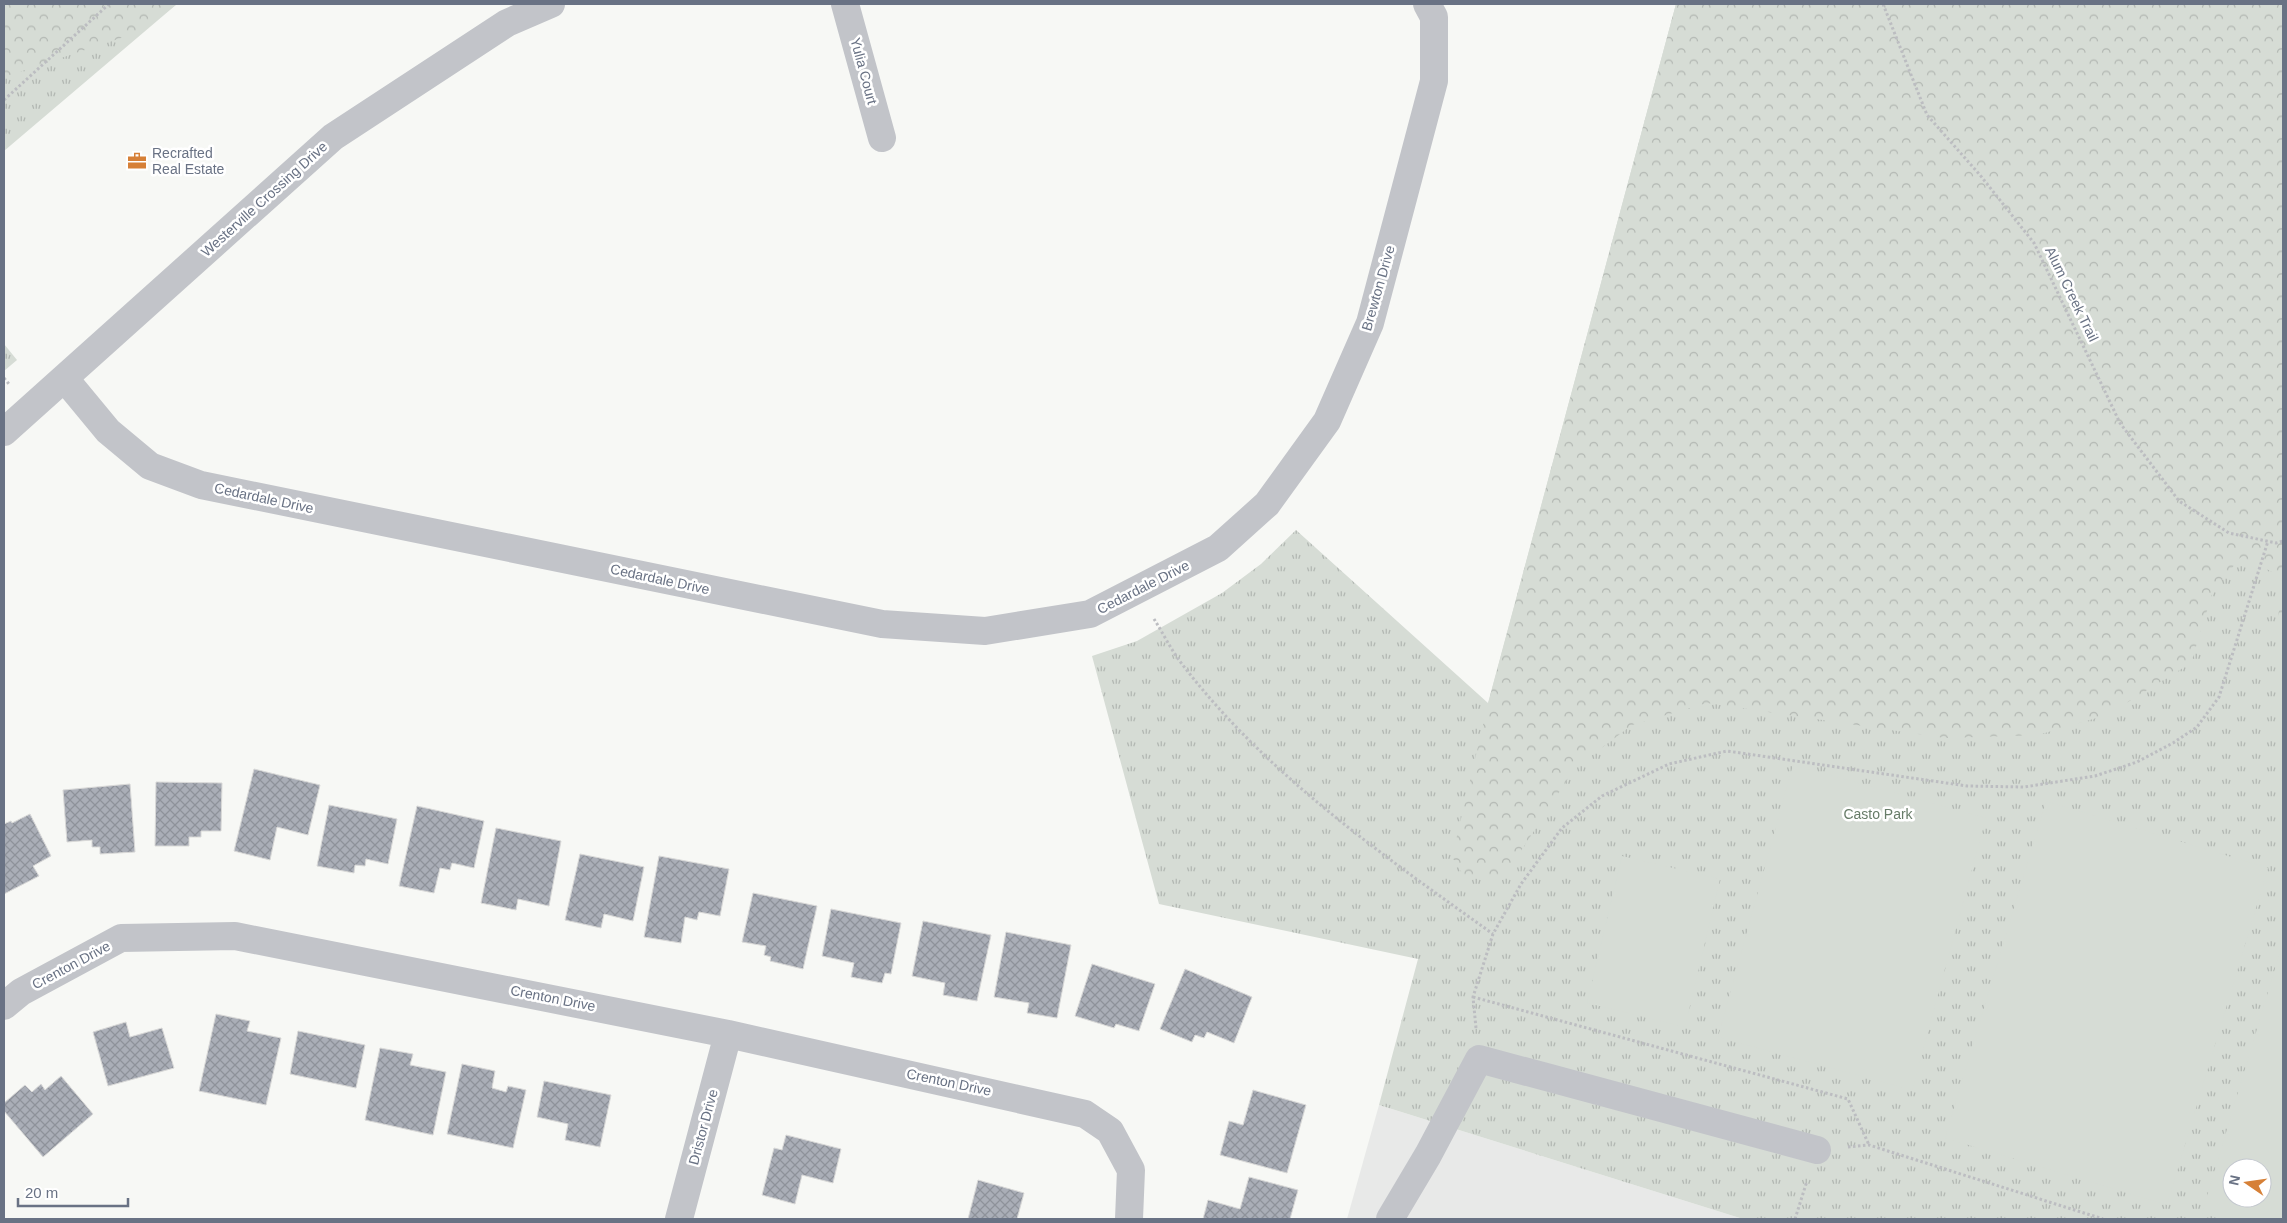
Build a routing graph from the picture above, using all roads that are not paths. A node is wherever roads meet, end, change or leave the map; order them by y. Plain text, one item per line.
1 (551, 4) edge
2 (846, 4) edge
3 (1427, 4) edge
4 (882, 138) dead end
5 (64, 379) junction
6 (4, 432) edge
7 (1267, 504) joint
8 (4, 1006) edge
9 (728, 1034) junction
10 (1817, 1150) road end
11 (679, 1219) edge
12 (1129, 1219) edge
13 (1390, 1219) edge

1 - 5 street, Westerville Crossing Drive
2 - 4 street, Yulia Court
3 - 7 street, Brewton Drive
5 - 6 street, Westerville Crossing Drive
5 - 7 street, Cedardale Drive
8 - 9 street, Crenton Drive
9 - 11 street, Dristor Drive
9 - 12 street, Crenton Drive
10 - 13 street

